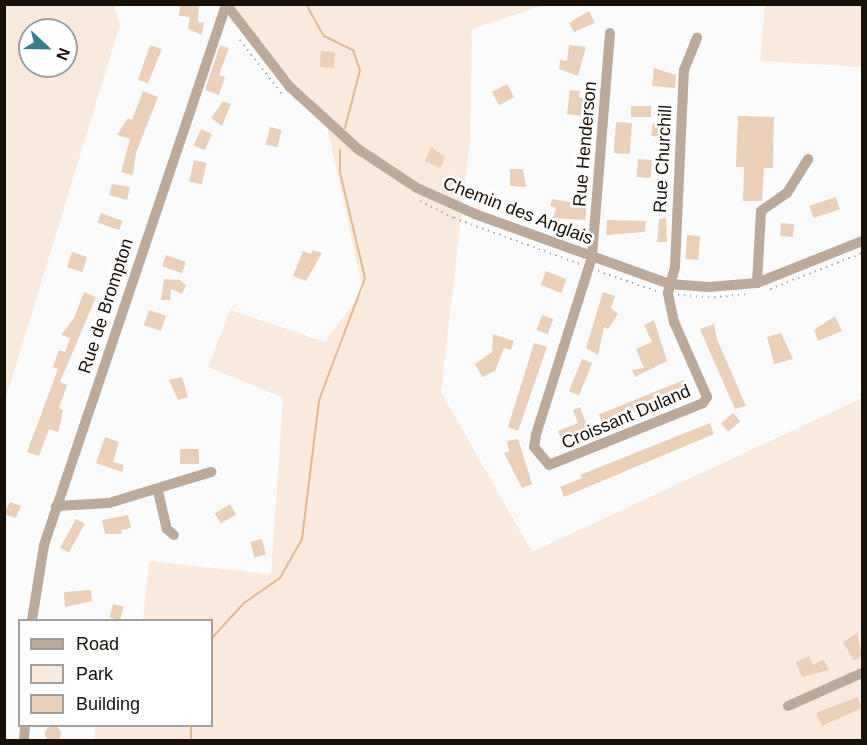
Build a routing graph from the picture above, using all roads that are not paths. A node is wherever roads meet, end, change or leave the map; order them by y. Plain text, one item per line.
1 (226, 5) edge
2 (610, 33) dead end
3 (697, 38) dead end
4 (808, 159) dead end
5 (862, 242) edge
6 (592, 257) junction
7 (757, 283) junction
8 (666, 289) junction
9 (211, 472) dead end
10 (158, 491) junction
11 (57, 506) junction
12 (174, 535) dead end
13 (32, 619) edge
14 (862, 673) edge
15 (788, 706) dead end

1 - 6 street, Chemin des Anglais
1 - 11 street, Rue de Brompton
2 - 6 street, Rue Henderson
3 - 8 street, Rue Churchill
4 - 7 street
5 - 7 street, Chemin des Anglais
6 - 8 street, Chemin des Anglais
6 - 8 street, Croissant Duland
7 - 8 street, Chemin des Anglais
9 - 10 street
10 - 11 street
10 - 12 street
11 - 13 street, Rue de Brompton
14 - 15 street

